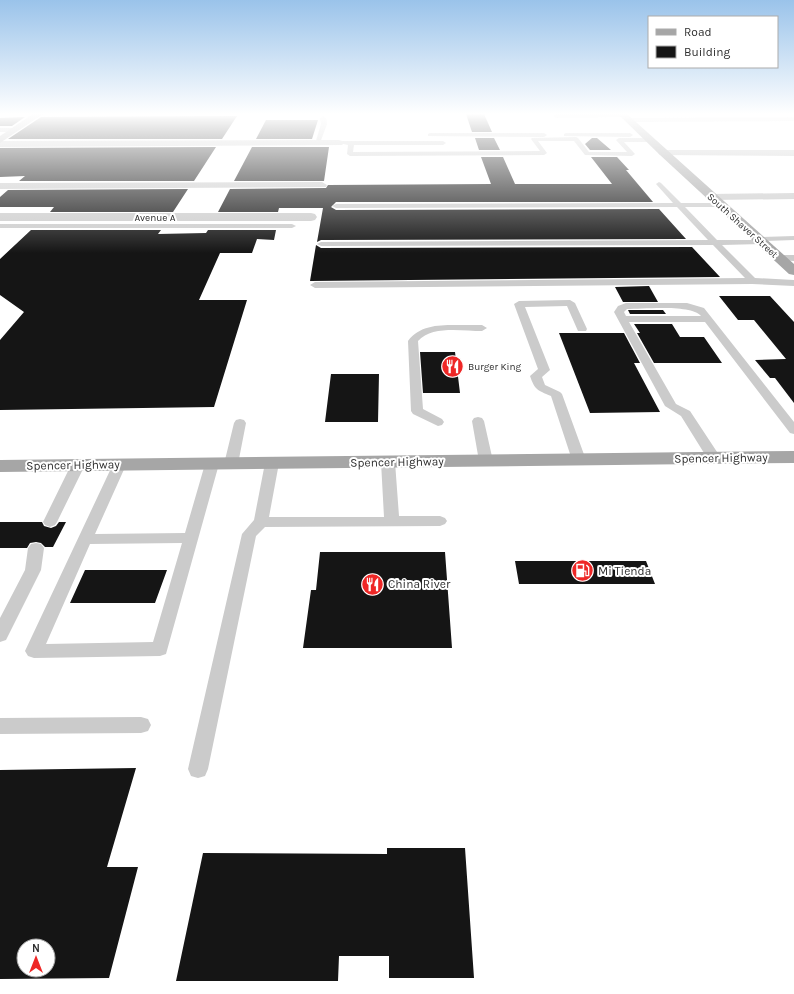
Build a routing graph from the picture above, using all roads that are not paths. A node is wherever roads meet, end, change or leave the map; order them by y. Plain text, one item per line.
1 (670, 160) edge
2 (659, 184) dead end
3 (322, 185) dead end
4 (0, 186) edge
5 (794, 196) edge
6 (711, 197) junction
7 (719, 204) junction
8 (678, 205) junction
9 (336, 206) dead end
10 (311, 216) dead end
11 (0, 217) edge
12 (0, 226) edge
13 (292, 226) dead end
14 (794, 238) edge
15 (760, 240) junction
16 (714, 242) junction
17 (321, 244) dead end
18 (779, 258) junction
19 (794, 258) edge
20 (794, 271) edge
21 (752, 281) junction
22 (794, 283) edge
23 (315, 285) dead end
24 (482, 328) dead end
25 (582, 329) dead end
26 (478, 421) dead end
27 (438, 422) dead end
28 (240, 423) dead end
29 (794, 430) edge
30 (714, 458) junction
31 (794, 458) edge
32 (579, 460) junction
33 (486, 461) junction
34 (388, 462) junction
35 (272, 463) junction
36 (222, 464) junction
37 (78, 465) junction
38 (119, 465) junction
39 (0, 466) edge
40 (440, 520) dead end
41 (392, 521) junction
42 (50, 522) dead end
43 (261, 522) junction
44 (86, 538) junction
45 (191, 538) junction
46 (36, 548) dead end
47 (0, 635) edge
48 (141, 725) dead end
49 (0, 726) edge
50 (198, 769) dead end

1 - 6 main road, South Shaver Street
2 - 8 lane
3 - 4 street
5 - 6 street
6 - 7 main road, South Shaver Street
7 - 8 lane
7 - 15 main road, South Shaver Street
8 - 9 lane
8 - 16 lane
10 - 11 street, Avenue A
12 - 13 lane
14 - 15 lane
15 - 16 lane
15 - 18 main road, South Shaver Street
16 - 17 lane
16 - 21 lane
18 - 19 lane
18 - 20 main road, South Shaver Street
21 - 22 lane
21 - 23 lane
24 - 27 lane
25 - 32 lane
26 - 33 lane
28 - 36 lane
29 - 30 lane
30 - 31 main road, Spencer Highway
30 - 32 main road, Spencer Highway
32 - 33 main road, Spencer Highway
33 - 34 main road, Spencer Highway
34 - 35 main road, Spencer Highway
34 - 41 lane
35 - 36 main road, Spencer Highway
35 - 43 lane
36 - 38 main road, Spencer Highway
36 - 45 lane
37 - 38 main road, Spencer Highway
37 - 39 main road, Spencer Highway
37 - 42 lane
38 - 44 lane
40 - 41 lane
41 - 43 lane
43 - 50 lane
44 - 45 lane
44 - 45 lane
46 - 47 lane
48 - 49 lane

